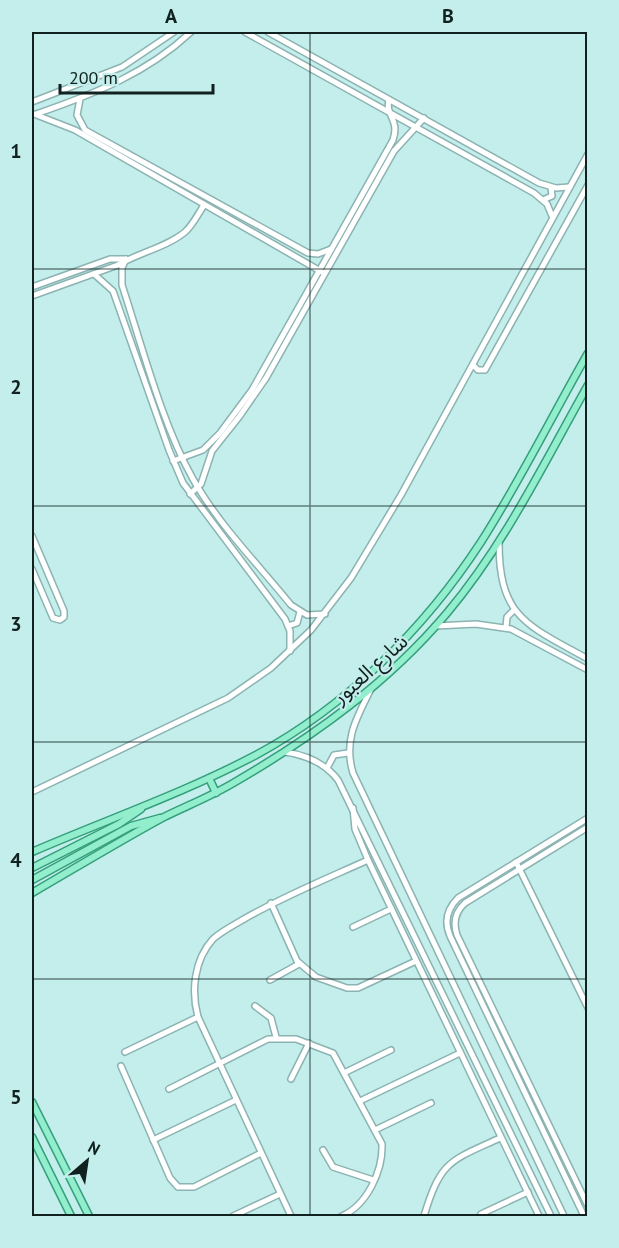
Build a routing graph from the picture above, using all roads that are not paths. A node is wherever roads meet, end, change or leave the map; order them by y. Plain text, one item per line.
1 (174, 32) edge
2 (191, 32) edge
3 (245, 32) edge
4 (268, 32) edge
5 (161, 42) junction
6 (289, 43) junction
7 (169, 52) junction
8 (284, 53) junction
9 (138, 58) junction
10 (145, 68) junction
11 (87, 82) junction
12 (92, 95) junction
13 (80, 99) junction
14 (389, 100) junction
15 (32, 102) edge
16 (389, 113) junction
17 (33, 115) edge
18 (424, 118) junction
19 (418, 128) junction
20 (395, 133) junction
21 (93, 137) junction
22 (405, 138) junction
23 (588, 154) edge
24 (389, 155) junction
25 (177, 180) junction
26 (588, 185) edge
27 (173, 187) junction
28 (551, 187) junction
29 (569, 188) junction
30 (543, 200) junction
31 (204, 205) junction
32 (552, 216) junction
33 (332, 248) junction
34 (126, 259) junction
35 (322, 272) junction
36 (94, 274) junction
37 (121, 279) junction
38 (108, 284) junction
39 (32, 287) edge
40 (32, 296) edge
41 (141, 341) junction
42 (132, 344) junction
43 (281, 346) junction
44 (482, 347) junction
45 (588, 353) edge
46 (492, 356) junction
47 (473, 365) junction
48 (153, 376) junction
49 (144, 379) junction
50 (588, 385) edge
51 (165, 413) junction
52 (157, 416) junction
53 (202, 450) junction
54 (208, 457) junction
55 (183, 458) junction
56 (173, 461) junction
57 (199, 488) junction
58 (190, 494) junction
59 (32, 537) edge
60 (499, 542) junction
61 (33, 547) edge
62 (44, 569) junction
63 (32, 572) edge
64 (514, 610) junction
65 (300, 612) junction
66 (325, 614) junction
67 (288, 626) junction
68 (435, 626) junction
69 (506, 627) junction
70 (290, 651) junction
71 (588, 659) edge
72 (588, 670) edge
73 (372, 688) junction
74 (285, 752) junction
75 (348, 753) junction
76 (327, 768) junction
77 (209, 778) junction
78 (32, 792) edge
79 (216, 793) junction
80 (146, 804) junction
81 (353, 806) junction
82 (163, 818) junction
83 (588, 818) edge
84 (588, 827) edge
85 (32, 852) edge
86 (368, 860) junction
87 (516, 862) junction
88 (32, 868) edge
89 (519, 869) junction
90 (32, 880) edge
91 (32, 892) edge
92 (271, 903) junction
93 (391, 909) junction
94 (353, 927) dead end
95 (468, 957) junction
96 (416, 961) junction
97 (461, 961) junction
98 (299, 964) junction
99 (270, 980) dead end
100 (255, 1006) dead end
101 (588, 1008) edge
102 (198, 1017) junction
103 (276, 1037) junction
104 (309, 1043) junction
105 (391, 1050) dead end
106 (125, 1052) dead end
107 (460, 1053) junction
108 (219, 1064) junction
109 (121, 1066) dead end
110 (346, 1072) junction
111 (291, 1079) dead end
112 (169, 1089) dead end
113 (236, 1100) junction
114 (360, 1101) junction
115 (32, 1102) edge
116 (432, 1103) dead end
117 (539, 1106) junction
118 (532, 1109) junction
119 (375, 1130) junction
120 (32, 1137) edge
121 (500, 1138) junction
122 (153, 1140) junction
123 (323, 1150) dead end
124 (261, 1153) junction
125 (373, 1180) junction
126 (528, 1192) junction
127 (280, 1194) junction
128 (588, 1206) edge
129 (481, 1214) dead end
130 (87, 1215) edge
131 (72, 1216) edge
132 (232, 1216) edge
133 (291, 1216) edge
134 (342, 1216) edge
135 (424, 1216) edge
136 (539, 1216) edge
137 (551, 1216) edge
138 (564, 1216) edge
139 (584, 1216) edge

1 - 5 street
2 - 7 street
3 - 8 street
4 - 6 street
5 - 7 street
5 - 9 street
6 - 8 street
6 - 14 street
7 - 10 street
8 - 16 street
9 - 10 street
9 - 11 street
10 - 12 street
11 - 12 street
11 - 15 street
12 - 13 street
13 - 17 street
13 - 21 street
14 - 16 street
14 - 18 street
16 - 19 street
16 - 20 street
17 - 21 street
18 - 19 street
18 - 28 street
19 - 22 street
19 - 30 street
20 - 22 street
20 - 24 street
21 - 25 street
21 - 27 street
22 - 24 street
23 - 29 street
24 - 33 street
24 - 35 street
25 - 27 street
25 - 33 street
26 - 46 street
27 - 31 street
28 - 29 street
28 - 30 street
29 - 32 street
30 - 32 street
31 - 34 street
31 - 35 street
32 - 44 street
33 - 35 street
34 - 36 street
34 - 37 street
34 - 39 street
35 - 43 street
36 - 38 street
36 - 40 street
37 - 38 street
37 - 41 street
38 - 42 street
41 - 42 street
41 - 48 street
42 - 49 street
43 - 53 street
43 - 54 street
44 - 46 street
44 - 47 street
45 - 77 main road, شارع العبور
46 - 47 street
47 - 66 street
48 - 49 street
48 - 51 street
49 - 52 street
50 - 60 main road, شارع العبور
51 - 52 street
51 - 55 street
52 - 56 street
53 - 54 street
53 - 55 street
54 - 57 street
55 - 56 street
55 - 57 street
56 - 58 street
57 - 58 street
57 - 65 street
58 - 67 street
59 - 61 street
60 - 64 street
60 - 68 main road, شارع العبور
61 - 62 street
62 - 63 street
62 - 63 street
64 - 69 street
64 - 71 street
65 - 66 street
65 - 67 street
66 - 70 street
67 - 70 street
68 - 69 street
68 - 73 main road, شارع العبور
69 - 72 street
70 - 78 street
73 - 74 main road, شارع العبور
73 - 75 street
74 - 76 street
74 - 79 main road, شارع العبور
75 - 76 street
75 - 138 street
76 - 81 street
77 - 79 main road
77 - 80 main road, شارع العبور
79 - 82 main road, شارع العبور
80 - 85 main road, شارع العبور
80 - 88 main road
81 - 86 street
81 - 137 street
82 - 90 main road
82 - 91 main road, شارع العبور
83 - 87 street
84 - 89 street
86 - 92 street
86 - 93 street
87 - 89 street
87 - 97 street
89 - 95 street
89 - 101 street
92 - 98 street
92 - 102 street
93 - 94 street
93 - 96 street
95 - 97 street
95 - 117 street
96 - 98 street
96 - 107 street
97 - 118 street
98 - 99 street
100 - 103 street
102 - 106 street
102 - 108 street
103 - 104 street
103 - 108 street
104 - 110 street
104 - 111 street
105 - 110 street
107 - 114 street
107 - 121 street
108 - 112 street
108 - 113 street
109 - 122 street
110 - 114 street
113 - 122 street
113 - 124 street
114 - 119 street
115 - 130 main road
116 - 119 street
117 - 118 street
117 - 128 street
118 - 139 street
119 - 125 street
120 - 131 main road
121 - 126 street
121 - 135 street
122 - 124 street
123 - 125 street
124 - 127 street
125 - 134 street
126 - 129 street
126 - 136 street
127 - 132 street
127 - 133 street

